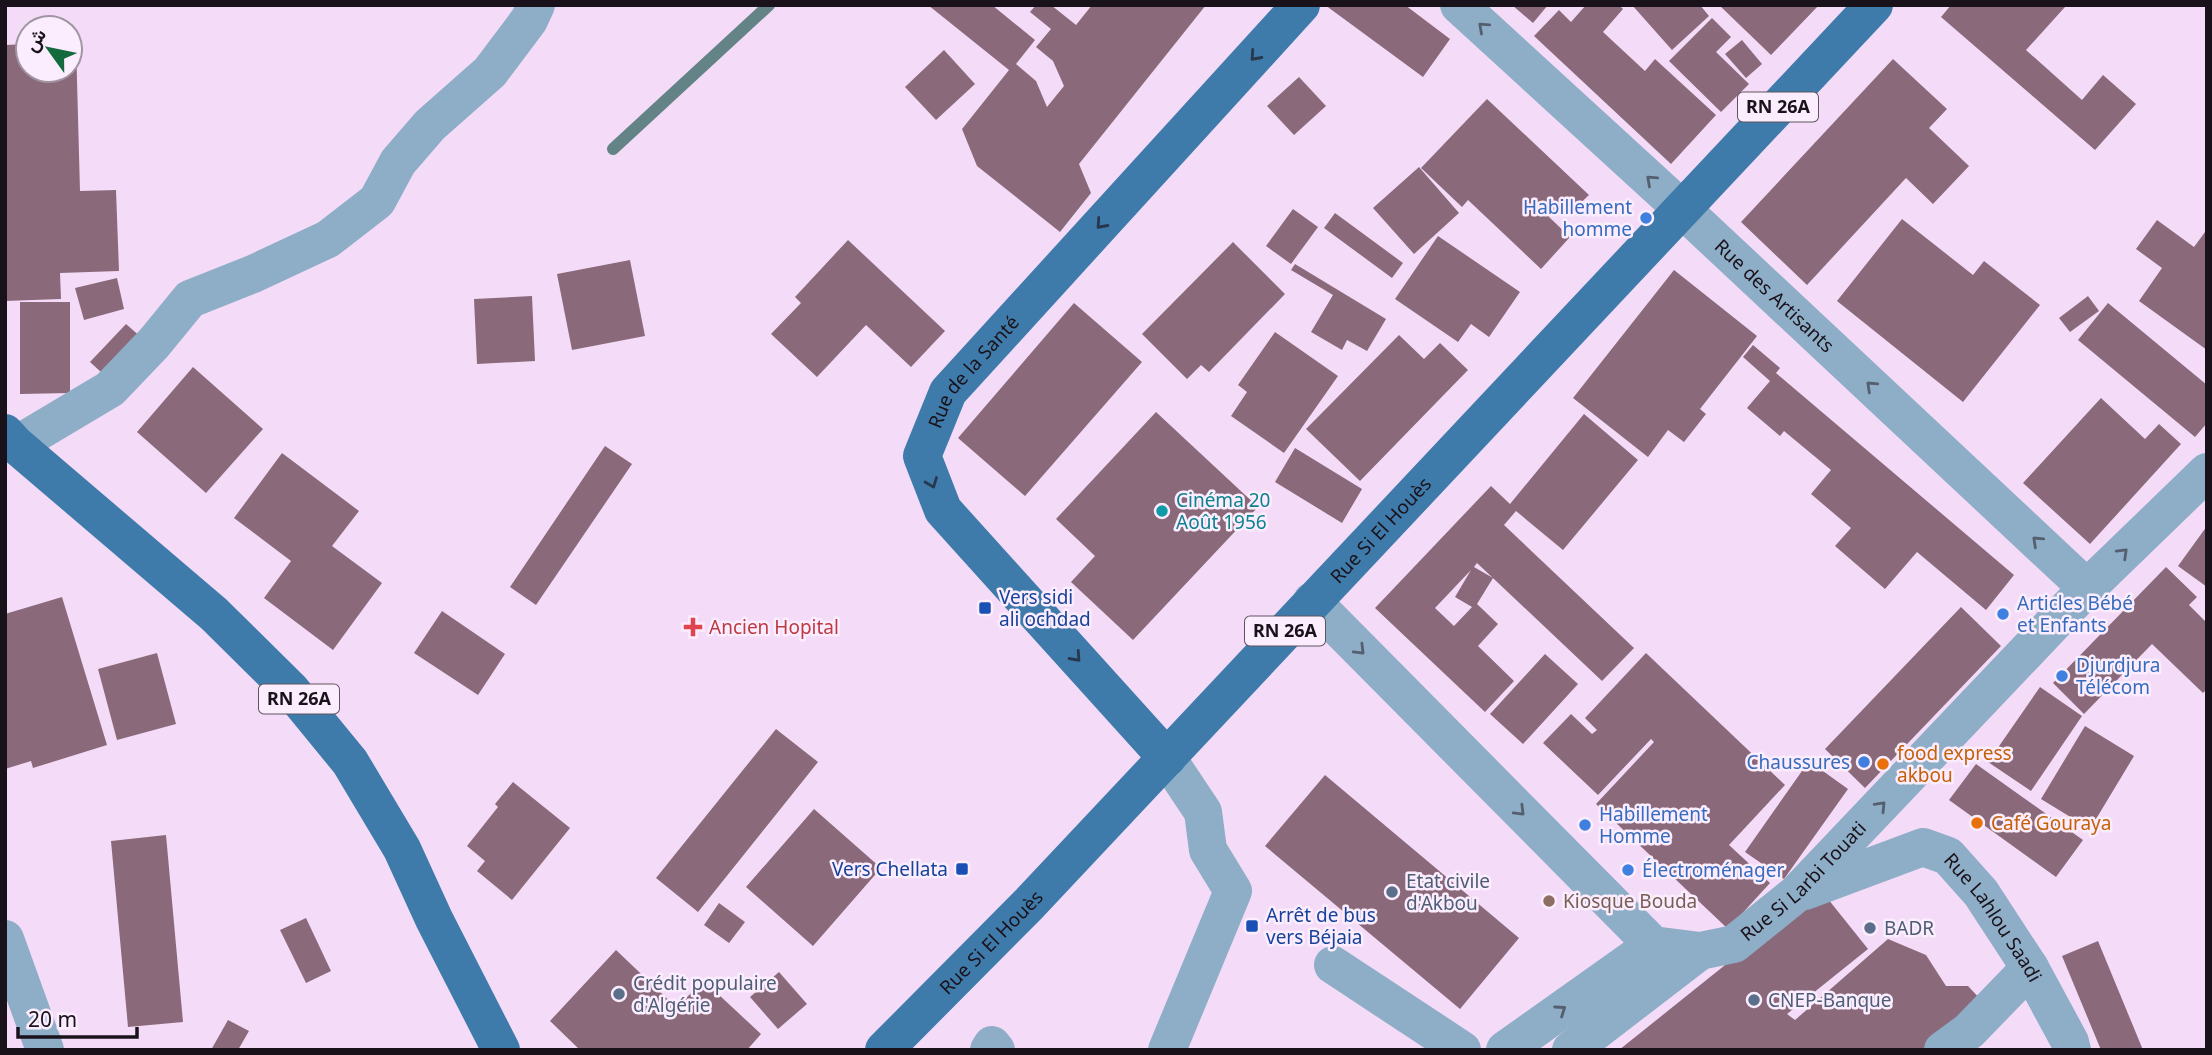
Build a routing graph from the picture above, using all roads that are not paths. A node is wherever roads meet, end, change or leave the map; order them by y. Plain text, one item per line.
1 (536, 5) edge
2 (1301, 5) edge
3 (1459, 5) edge
4 (1874, 5) edge
5 (1682, 209) junction
6 (11, 439) edge
7 (2202, 487) edge
8 (2087, 588) junction
9 (1312, 601) junction
10 (1167, 758) junction
11 (1796, 894) junction
12 (5, 939) edge
13 (1653, 945) junction
14 (1700, 951) junction
15 (1333, 965) dead end
16 (2030, 968) junction
17 (498, 1046) edge
18 (45, 1050) edge
19 (884, 1050) edge
20 (989, 1050) edge
21 (996, 1050) edge
22 (1167, 1050) edge
23 (1462, 1050) edge
24 (1505, 1050) edge
25 (1571, 1050) edge
26 (1943, 1050) edge
27 (2072, 1050) edge

1 - 6 street
2 -> 10 main road, Rue de la Santé
5 -> 3 street, Rue des Artisants
4 - 5 main road, Rue Si El Houès / RN 26A
8 -> 5 street, Rue des Artisants
5 - 9 main road, Rue Si El Houès / RN 26A
6 - 17 main road, RN 26A
8 -> 7 street, Rue Si Larbi Touati
11 -> 8 street, Rue Si Larbi Touati
9 - 10 main road, Rue Si El Houès / RN 26A
9 -> 13 street
10 - 19 main road, Rue Si El Houès / RN 26A
10 - 22 street
11 - 14 street, Rue Si Larbi Touati
11 - 16 street, Rue Lahlou Saadi
12 - 18 street
13 - 14 street, Rue Si Larbi Touati
24 -> 13 street
14 - 25 street
15 - 23 street
16 - 26 street
16 - 27 street, Rue Lahlou Saadi
20 - 21 street

